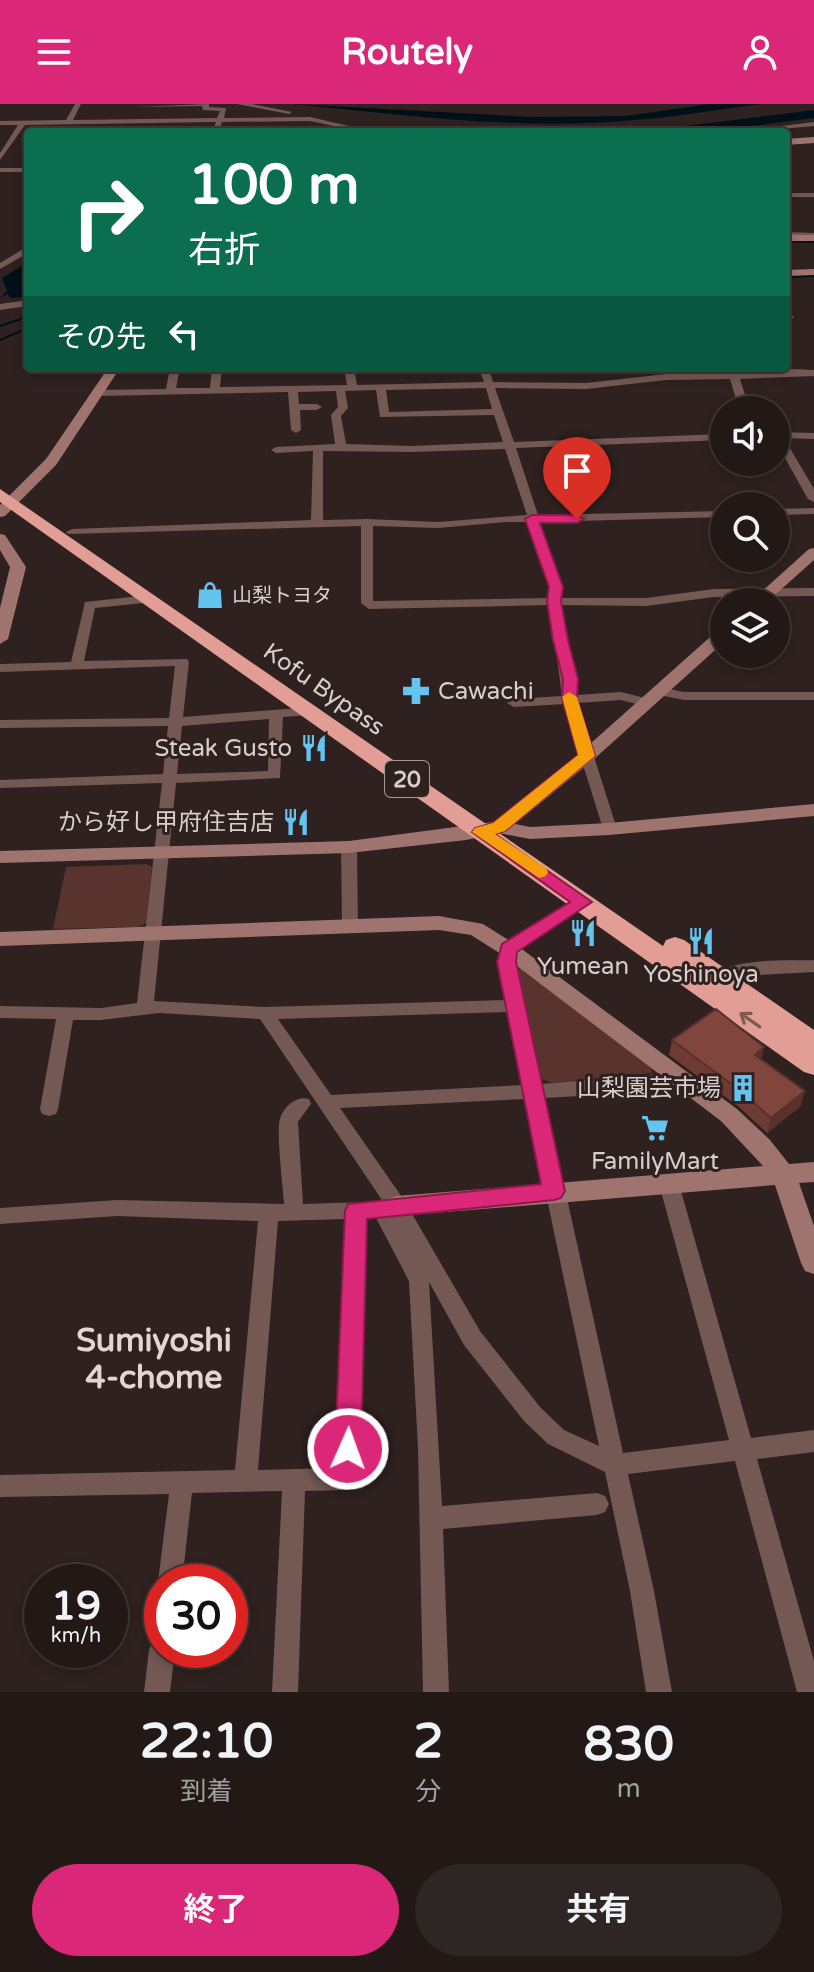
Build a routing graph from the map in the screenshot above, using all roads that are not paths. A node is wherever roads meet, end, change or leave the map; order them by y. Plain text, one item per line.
1 (78, 104) edge
2 (240, 104) edge
3 (135, 105) edge
4 (291, 119) junction
5 (219, 120) junction
6 (138, 121) junction
7 (0, 123) edge
8 (23, 123) junction
9 (68, 123) junction
10 (814, 124) edge
11 (343, 125) junction
12 (216, 128) edge
13 (296, 128) edge
14 (355, 128) edge
15 (782, 128) edge
16 (814, 140) edge
17 (0, 141) edge
18 (16, 141) junction
19 (790, 142) edge
20 (0, 158) edge
21 (0, 170) edge
22 (24, 170) edge
23 (790, 195) edge
24 (814, 195) edge
25 (790, 236) edge
26 (814, 237) edge
27 (24, 252) edge
28 (0, 266) edge
29 (814, 272) edge
30 (790, 273) edge
31 (24, 304) edge
32 (0, 307) edge
33 (790, 371) edge
34 (111, 372) edge
35 (174, 372) edge
36 (217, 372) edge
37 (348, 372) edge
38 (485, 372) edge
39 (773, 372) edge
40 (814, 373) edge
41 (734, 377) junction
42 (490, 385) junction
43 (346, 387) junction
44 (381, 387) junction
45 (293, 388) junction
46 (215, 390) junction
47 (171, 391) junction
48 (97, 393) junction
49 (740, 396) edge
50 (294, 407) junction
51 (317, 407) dead end
52 (499, 412) junction
53 (296, 430) dead end
54 (790, 434) edge
55 (814, 436) edge
56 (710, 437) edge
57 (509, 443) junction
58 (341, 447) junction
59 (318, 448) junction
60 (276, 450) dead end
61 (790, 456) edge
62 (6, 498) edge
63 (814, 499) edge
64 (814, 511) edge
65 (790, 512) edge
66 (710, 514) edge
67 (532, 519) junction
68 (367, 522) junction
69 (317, 524) junction
70 (72, 532) junction
71 (0, 538) edge
72 (814, 552) edge
73 (773, 588) edge
74 (814, 592) edge
75 (710, 594) edge
76 (790, 594) edge
77 (149, 599) junction
78 (554, 601) junction
79 (2, 618) edge
80 (0, 639) edge
81 (710, 645) edge
82 (77, 665) junction
83 (0, 668) edge
84 (814, 696) edge
85 (652, 697) junction
86 (569, 699) junction
87 (514, 703) dead end
88 (311, 711) junction
89 (276, 715) junction
90 (175, 722) junction
91 (0, 724) edge
92 (587, 756) junction
93 (169, 779) junction
94 (0, 784) edge
95 (814, 810) edge
96 (609, 829) junction
97 (490, 830) junction
98 (349, 847) junction
99 (161, 853) junction
100 (0, 857) edge
101 (583, 902) junction
102 (350, 926) junction
103 (154, 933) junction
104 (0, 939) edge
105 (508, 949) junction
106 (814, 966) edge
107 (720, 978) junction
108 (514, 1006) junction
109 (145, 1008) junction
110 (0, 1012) edge
111 (66, 1012) junction
112 (265, 1013) junction
113 (814, 1043) edge
114 (814, 1065) edge
115 (675, 1074) junction
116 (533, 1092) junction
117 (325, 1102) junction
118 (302, 1104) dead end
119 (49, 1109) dead end
120 (814, 1172) edge
121 (784, 1175) junction
122 (669, 1184) junction
123 (554, 1191) junction
124 (389, 1207) junction
125 (356, 1211) junction
126 (294, 1212) junction
127 (269, 1213) junction
128 (0, 1216) edge
129 (814, 1263) edge
130 (814, 1441) edge
131 (742, 1450) junction
132 (614, 1465) junction
133 (294, 1480) junction
134 (246, 1481) junction
135 (182, 1482) junction
136 (0, 1486) edge
137 (597, 1504) dead end
138 (431, 1519) junction
139 (172, 1564) edge
140 (160, 1668) edge
141 (157, 1692) edge
142 (285, 1692) edge
143 (436, 1692) edge
144 (659, 1692) edge
145 (810, 1692) edge

1 - 9 street
2 - 11 street
3 - 5 street
3 - 6 street
4 - 5 street
4 - 11 street
4 - 13 street
5 - 6 street
5 - 12 street
6 - 9 street
7 - 8 street
8 - 9 street
8 - 18 street
10 - 15 street
11 - 14 street
16 - 19 street
17 - 18 street
18 - 20 street
21 - 22 street
23 - 24 street
25 - 26 street
27 - 28 street
29 - 30 street
31 - 32 street
33 - 40 street
34 - 48 street
35 - 47 street
36 - 46 street
37 - 43 street
38 - 42 street
39 - 41 street
41 - 42 street
41 - 49 street
42 - 44 street
42 - 52 street
43 - 44 street
43 - 45 street
43 - 58 street
44 - 52 street
45 - 46 street
45 - 50 street
46 - 47 street
47 - 48 street
48 - 62 street
50 - 51 street
50 - 53 street
52 - 57 street
54 - 55 street
56 - 57 street
57 - 58 street
57 - 67 street
58 - 59 street
59 - 60 street
59 - 69 street
61 - 63 street
62 - 70 highway, Kofu Bypass / 20
62 - 77 highway, Kofu Bypass / 20
64 - 65 street
66 - 67 street
67 - 68 street
67 - 78 street
68 - 69 street
68 - 78 street
69 - 70 street
70 - 97 highway, Kofu Bypass / 20
71 - 79 street
72 - 73 street
74 - 76 street
75 - 78 street
77 - 82 street
77 - 88 highway, Kofu Bypass / 20
78 - 86 street
79 - 80 street
81 - 85 street
82 - 83 street
82 - 90 street
84 - 85 street
85 - 86 street
85 - 92 street
86 - 87 street
86 - 92 street
88 - 89 street
88 - 97 highway, Kofu Bypass / 20
89 - 90 street
89 - 93 street
90 - 91 street
90 - 93 street
92 - 96 street
92 - 97 street
93 - 94 street
93 - 99 street
95 - 96 street
96 - 97 street
97 - 98 street
97 - 101 highway, Kofu Bypass / 20
97 - 107 highway, Kofu Bypass / 20
98 - 99 street
98 - 102 street
99 - 100 street
99 - 103 street
101 - 105 street
114 -> 101 highway, Kofu Bypass / 20
102 - 103 street
102 - 105 street
103 - 104 street
103 - 109 street
105 - 108 street
105 - 115 street
106 - 107 street
107 - 113 highway, Kofu Bypass / 20
108 - 112 street
108 - 116 street
109 - 111 street
109 - 112 street
110 - 111 street
111 - 119 street
112 - 117 street
115 - 116 street
115 - 121 street
116 - 117 street
116 - 123 street
117 - 124 street
118 - 126 street
120 - 121 street
121 - 122 street
121 - 129 street
122 - 123 street
122 - 131 street
123 - 124 street
123 - 132 street
124 - 125 street
124 - 132 street
124 - 138 street
125 - 126 street
125 - 133 street
126 - 127 street
127 - 128 street
127 - 134 street
130 - 131 street
131 - 132 street
131 - 145 street
132 - 144 street
133 - 134 street
133 - 142 street
134 - 135 street
135 - 136 street
135 - 139 street
137 - 138 street
138 - 143 street
140 - 141 street

